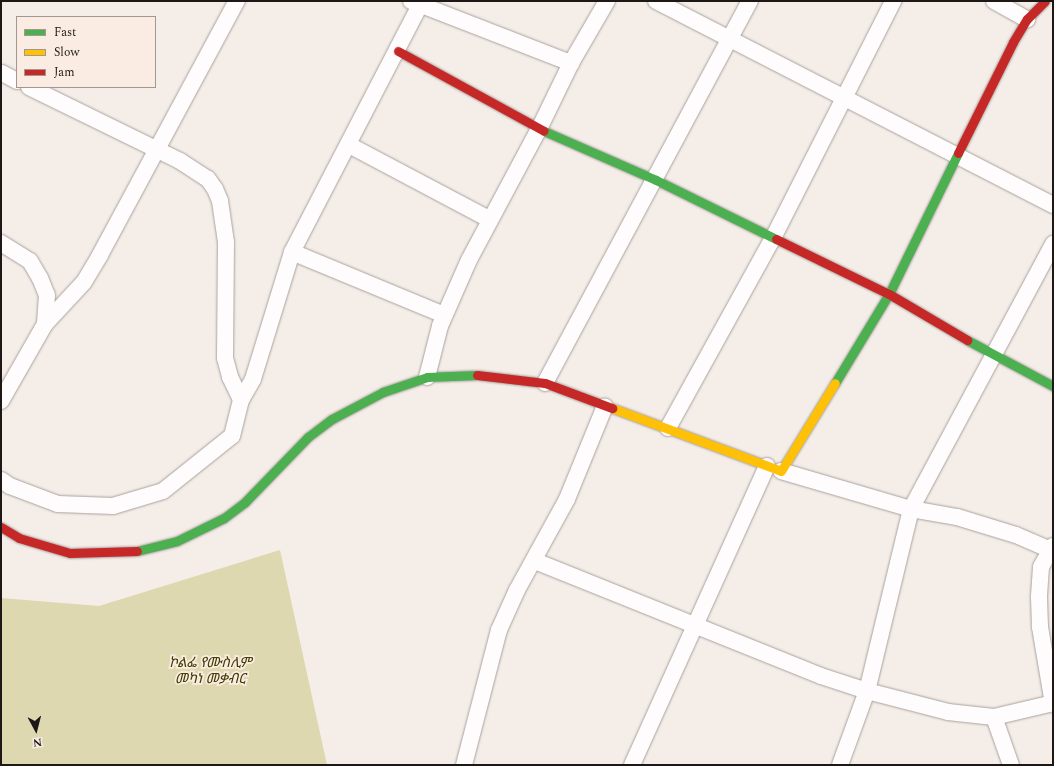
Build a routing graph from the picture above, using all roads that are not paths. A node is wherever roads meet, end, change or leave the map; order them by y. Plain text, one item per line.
1 (237, 1) edge
2 (607, 1) edge
3 (656, 1) edge
4 (750, 1) edge
5 (892, 1) edge
6 (994, 1) edge
7 (1045, 1) edge
8 (417, 3) edge
9 (1027, 19) junction
10 (731, 38) junction
11 (398, 51) junction
12 (571, 63) junction
13 (2, 73) dead end
14 (16, 80) edge
15 (31, 88) edge
16 (843, 98) junction
17 (539, 129) junction
18 (349, 145) junction
19 (155, 149) junction
20 (957, 157) junction
21 (656, 180) junction
22 (1053, 205) edge
23 (489, 219) junction
24 (773, 238) junction
25 (1, 243) edge
26 (1053, 244) edge
27 (292, 252) junction
28 (889, 294) junction
29 (444, 315) junction
30 (45, 324) junction
31 (993, 354) junction
32 (427, 376) junction
33 (545, 383) junction
34 (1053, 386) edge
35 (241, 400) junction
36 (1, 401) edge
37 (605, 406) junction
38 (668, 428) junction
39 (774, 468) junction
40 (1, 480) edge
41 (911, 509) junction
42 (1, 527) edge
43 (1052, 549) edge
44 (535, 560) junction
45 (697, 625) junction
46 (867, 691) junction
47 (1053, 704) edge
48 (994, 717) junction
49 (464, 765) edge
50 (632, 765) edge
51 (840, 765) edge
52 (1011, 765) edge

1 - 19 street
2 - 12 street
3 - 10 street
4 - 10 street
5 - 16 street
6 - 9 street
7 - 9 street
8 - 11 street
8 - 12 street
9 - 20 street
10 - 16 street
10 - 21 street
11 - 17 street
11 - 18 street
12 - 17 street
13 - 14 street
15 - 19 street
16 - 20 street
16 - 24 street
17 - 21 street
17 - 23 street
18 - 23 street
18 - 27 street
19 - 30 street
19 - 35 street
20 - 22 street
20 - 28 street
21 - 24 street
21 - 33 street
23 - 29 street
24 - 28 street
24 - 38 street
25 - 30 street
26 - 31 street
27 - 29 street
27 - 35 street
28 - 31 street
28 - 39 street
29 - 32 street
30 - 36 street
31 - 34 street
31 - 41 street
32 - 33 street
32 - 42 street
33 - 37 street
35 - 40 street
37 - 38 street
37 - 44 street
38 - 39 street
39 - 41 street
39 - 45 street
41 - 43 street
41 - 46 street
43 - 47 street
44 - 45 street
44 - 49 street
45 - 46 street
45 - 50 street
46 - 48 street
46 - 51 street
47 - 48 street
48 - 52 street

